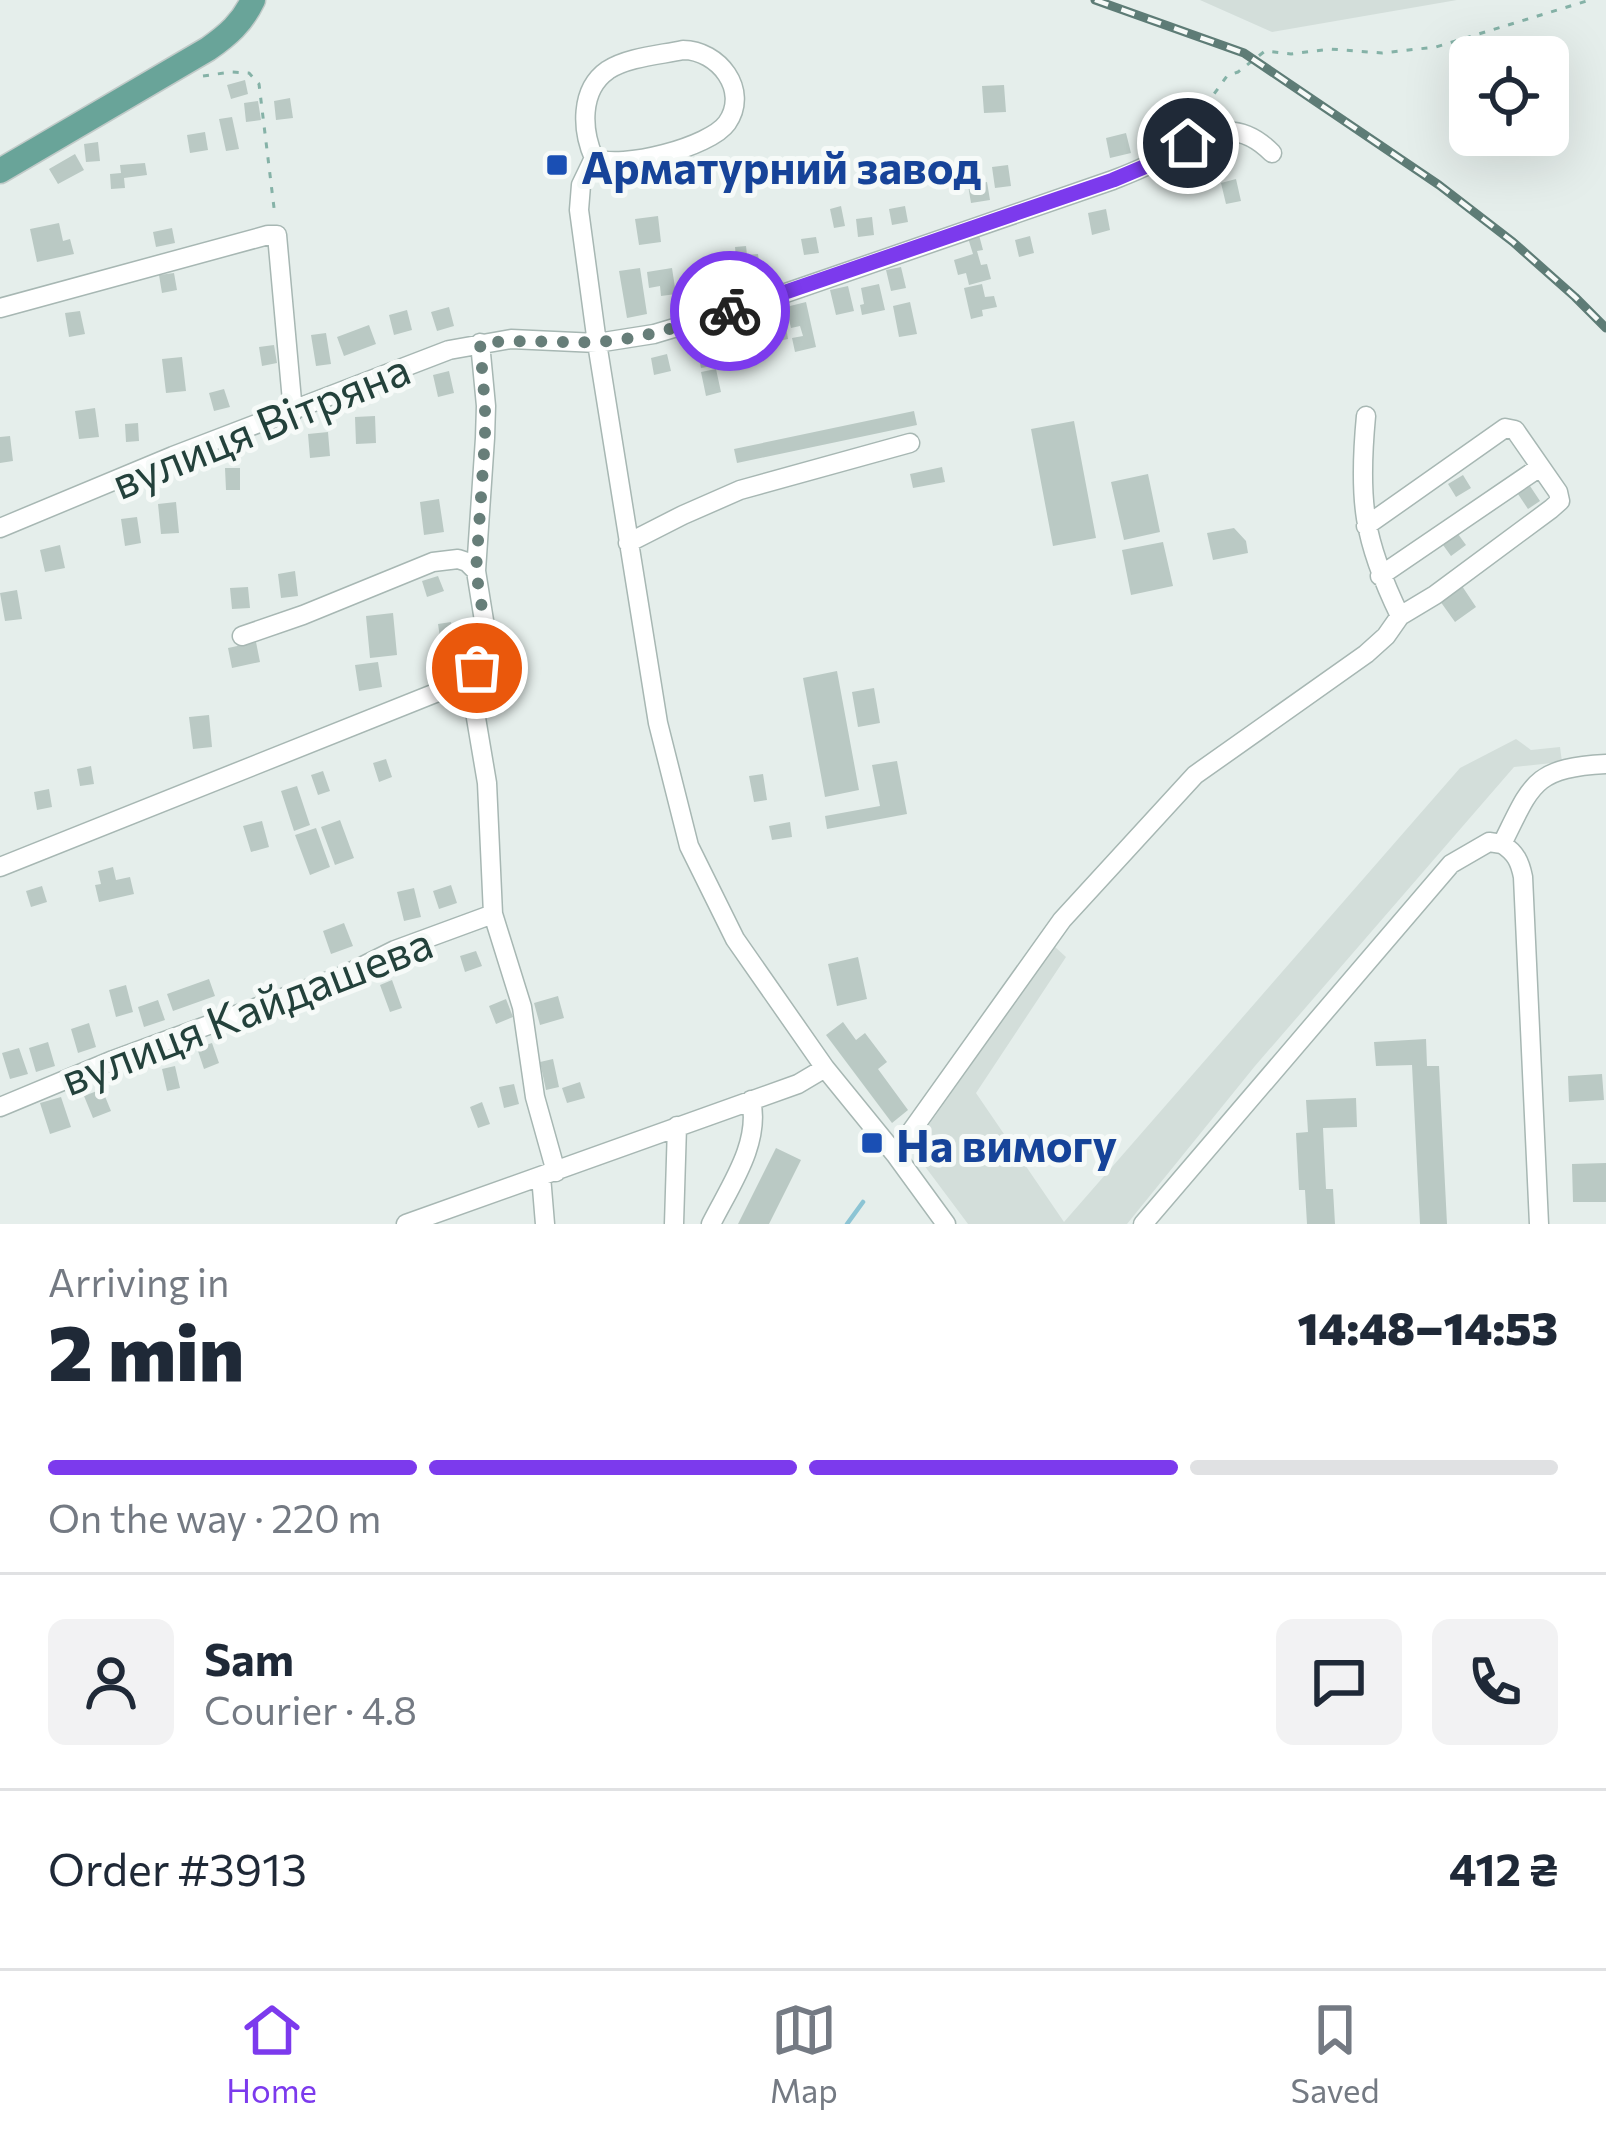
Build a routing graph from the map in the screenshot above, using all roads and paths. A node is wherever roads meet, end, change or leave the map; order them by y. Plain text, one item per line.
1 (254, 0) edge
2 (1590, 0) edge
3 (190, 78) dead end
4 (1188, 143) junction
5 (1272, 153) dead end
6 (594, 158) junction
7 (0, 171) edge
8 (277, 236) junction
9 (0, 308) edge
10 (480, 343) junction
11 (597, 343) junction
12 (293, 412) junction
13 (1366, 416) dead end
14 (910, 443) dead end
15 (1540, 467) junction
16 (1366, 526) junction
17 (0, 529) edge
18 (628, 543) junction
19 (476, 571) junction
20 (1380, 576) junction
21 (1400, 616) junction
22 (242, 636) dead end
23 (458, 684) junction
24 (1606, 764) edge
25 (1502, 844) junction
26 (0, 867) edge
27 (494, 914) junction
28 (825, 1068) junction
29 (751, 1100) junction
30 (0, 1106) edge
31 (677, 1126) junction
32 (895, 1154) junction
33 (548, 1174) junction
34 (406, 1224) edge
35 (545, 1224) edge
36 (674, 1224) edge
37 (711, 1224) edge
38 (946, 1224) edge
39 (1143, 1224) edge
40 (1539, 1224) edge

1 - 7 main road
2 - 4 path
3 - 8 path
4 - 5 street, вулиця Вітряна
4 - 11 street, вулиця Вітряна
6 - 6 street
6 - 11 street
8 - 9 street
8 - 12 street
10 - 11 street, вулиця Вітряна
10 - 12 street, вулиця Вітряна
10 - 19 street
11 - 18 street
12 - 17 street, вулиця Вітряна
13 - 16 street
14 - 18 street
15 - 16 street
15 - 20 street
15 - 21 street
16 - 20 street
18 - 28 street
19 - 22 street
19 - 23 street
20 - 21 street
21 - 32 street
23 - 26 street
23 - 27 street
24 - 25 street
25 - 39 street
25 - 40 street
27 - 30 street, вулиця Кайдашева
27 - 33 street
28 - 29 street
28 - 32 street
29 - 31 street
29 - 37 street
31 - 33 street
31 - 36 street
32 - 38 street
33 - 34 street
33 - 35 street

